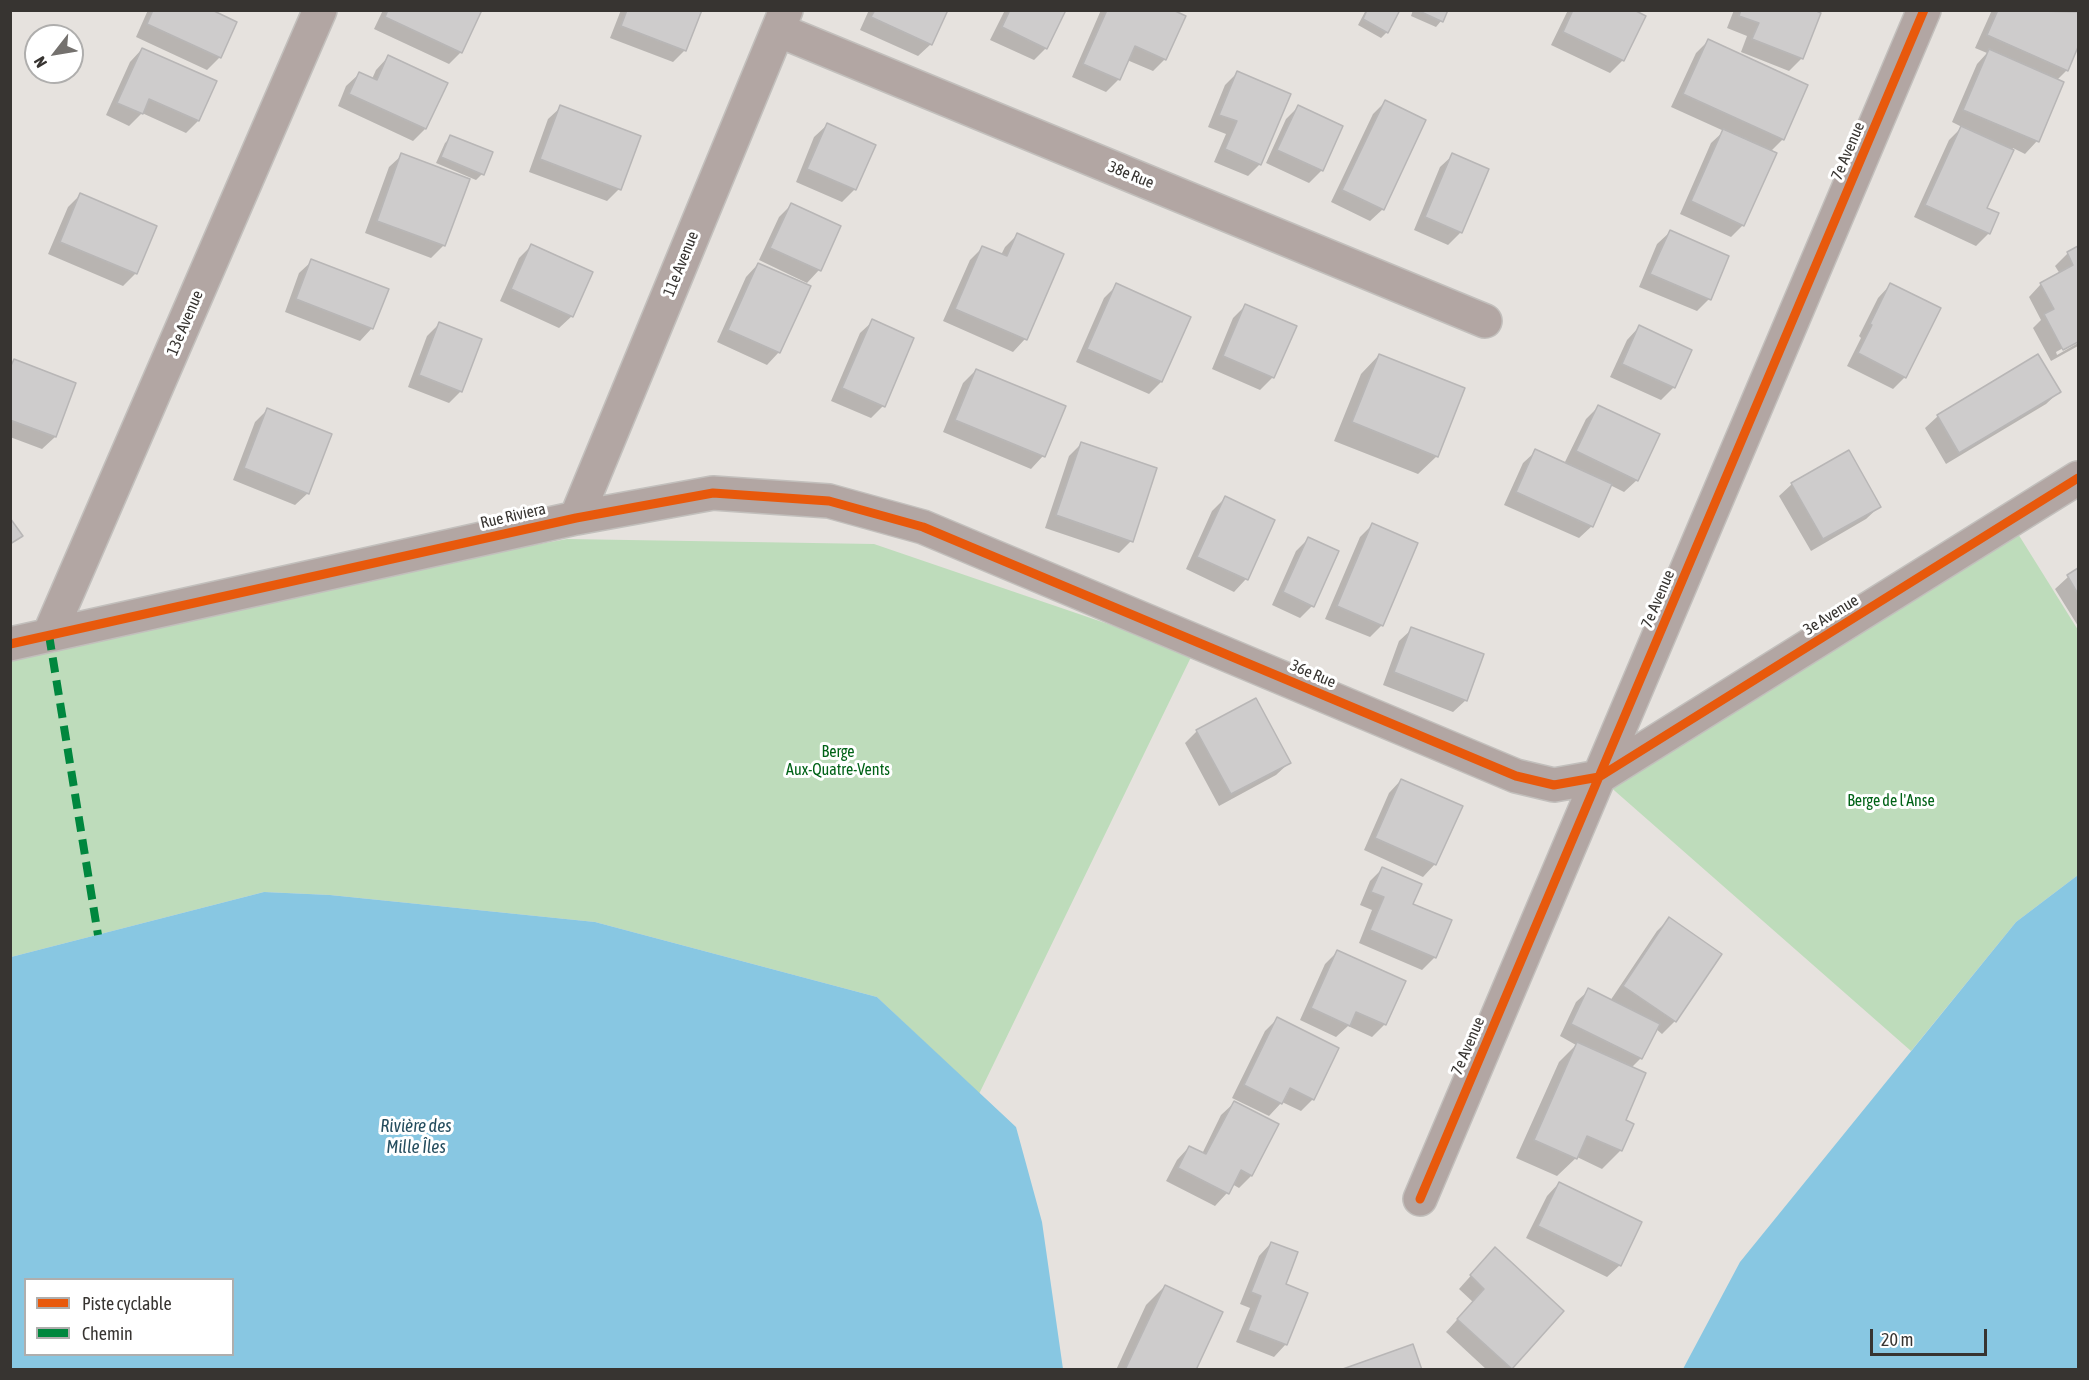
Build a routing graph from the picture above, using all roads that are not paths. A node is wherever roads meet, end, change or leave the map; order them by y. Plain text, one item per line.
1 (320, 10) edge
2 (1924, 10) edge
3 (782, 20) edge
4 (1485, 321) dead end
5 (2079, 478) edge
6 (576, 518) junction
7 (1020, 567) joint
8 (49, 635) junction
9 (10, 644) edge
10 (1599, 777) junction
11 (1420, 1199) dead end

1 - 8 street, 13e Avenue
2 - 10 street, 7e Avenue
3 - 4 street, 38e Rue
3 - 6 street, 11e Avenue
5 - 10 street, 3e Avenue
6 - 7 street, Rue Riviera
6 - 8 street, Rue Riviera
7 - 10 street, 36e Rue
8 - 9 street, Rue Riviera
10 - 11 street, 7e Avenue

